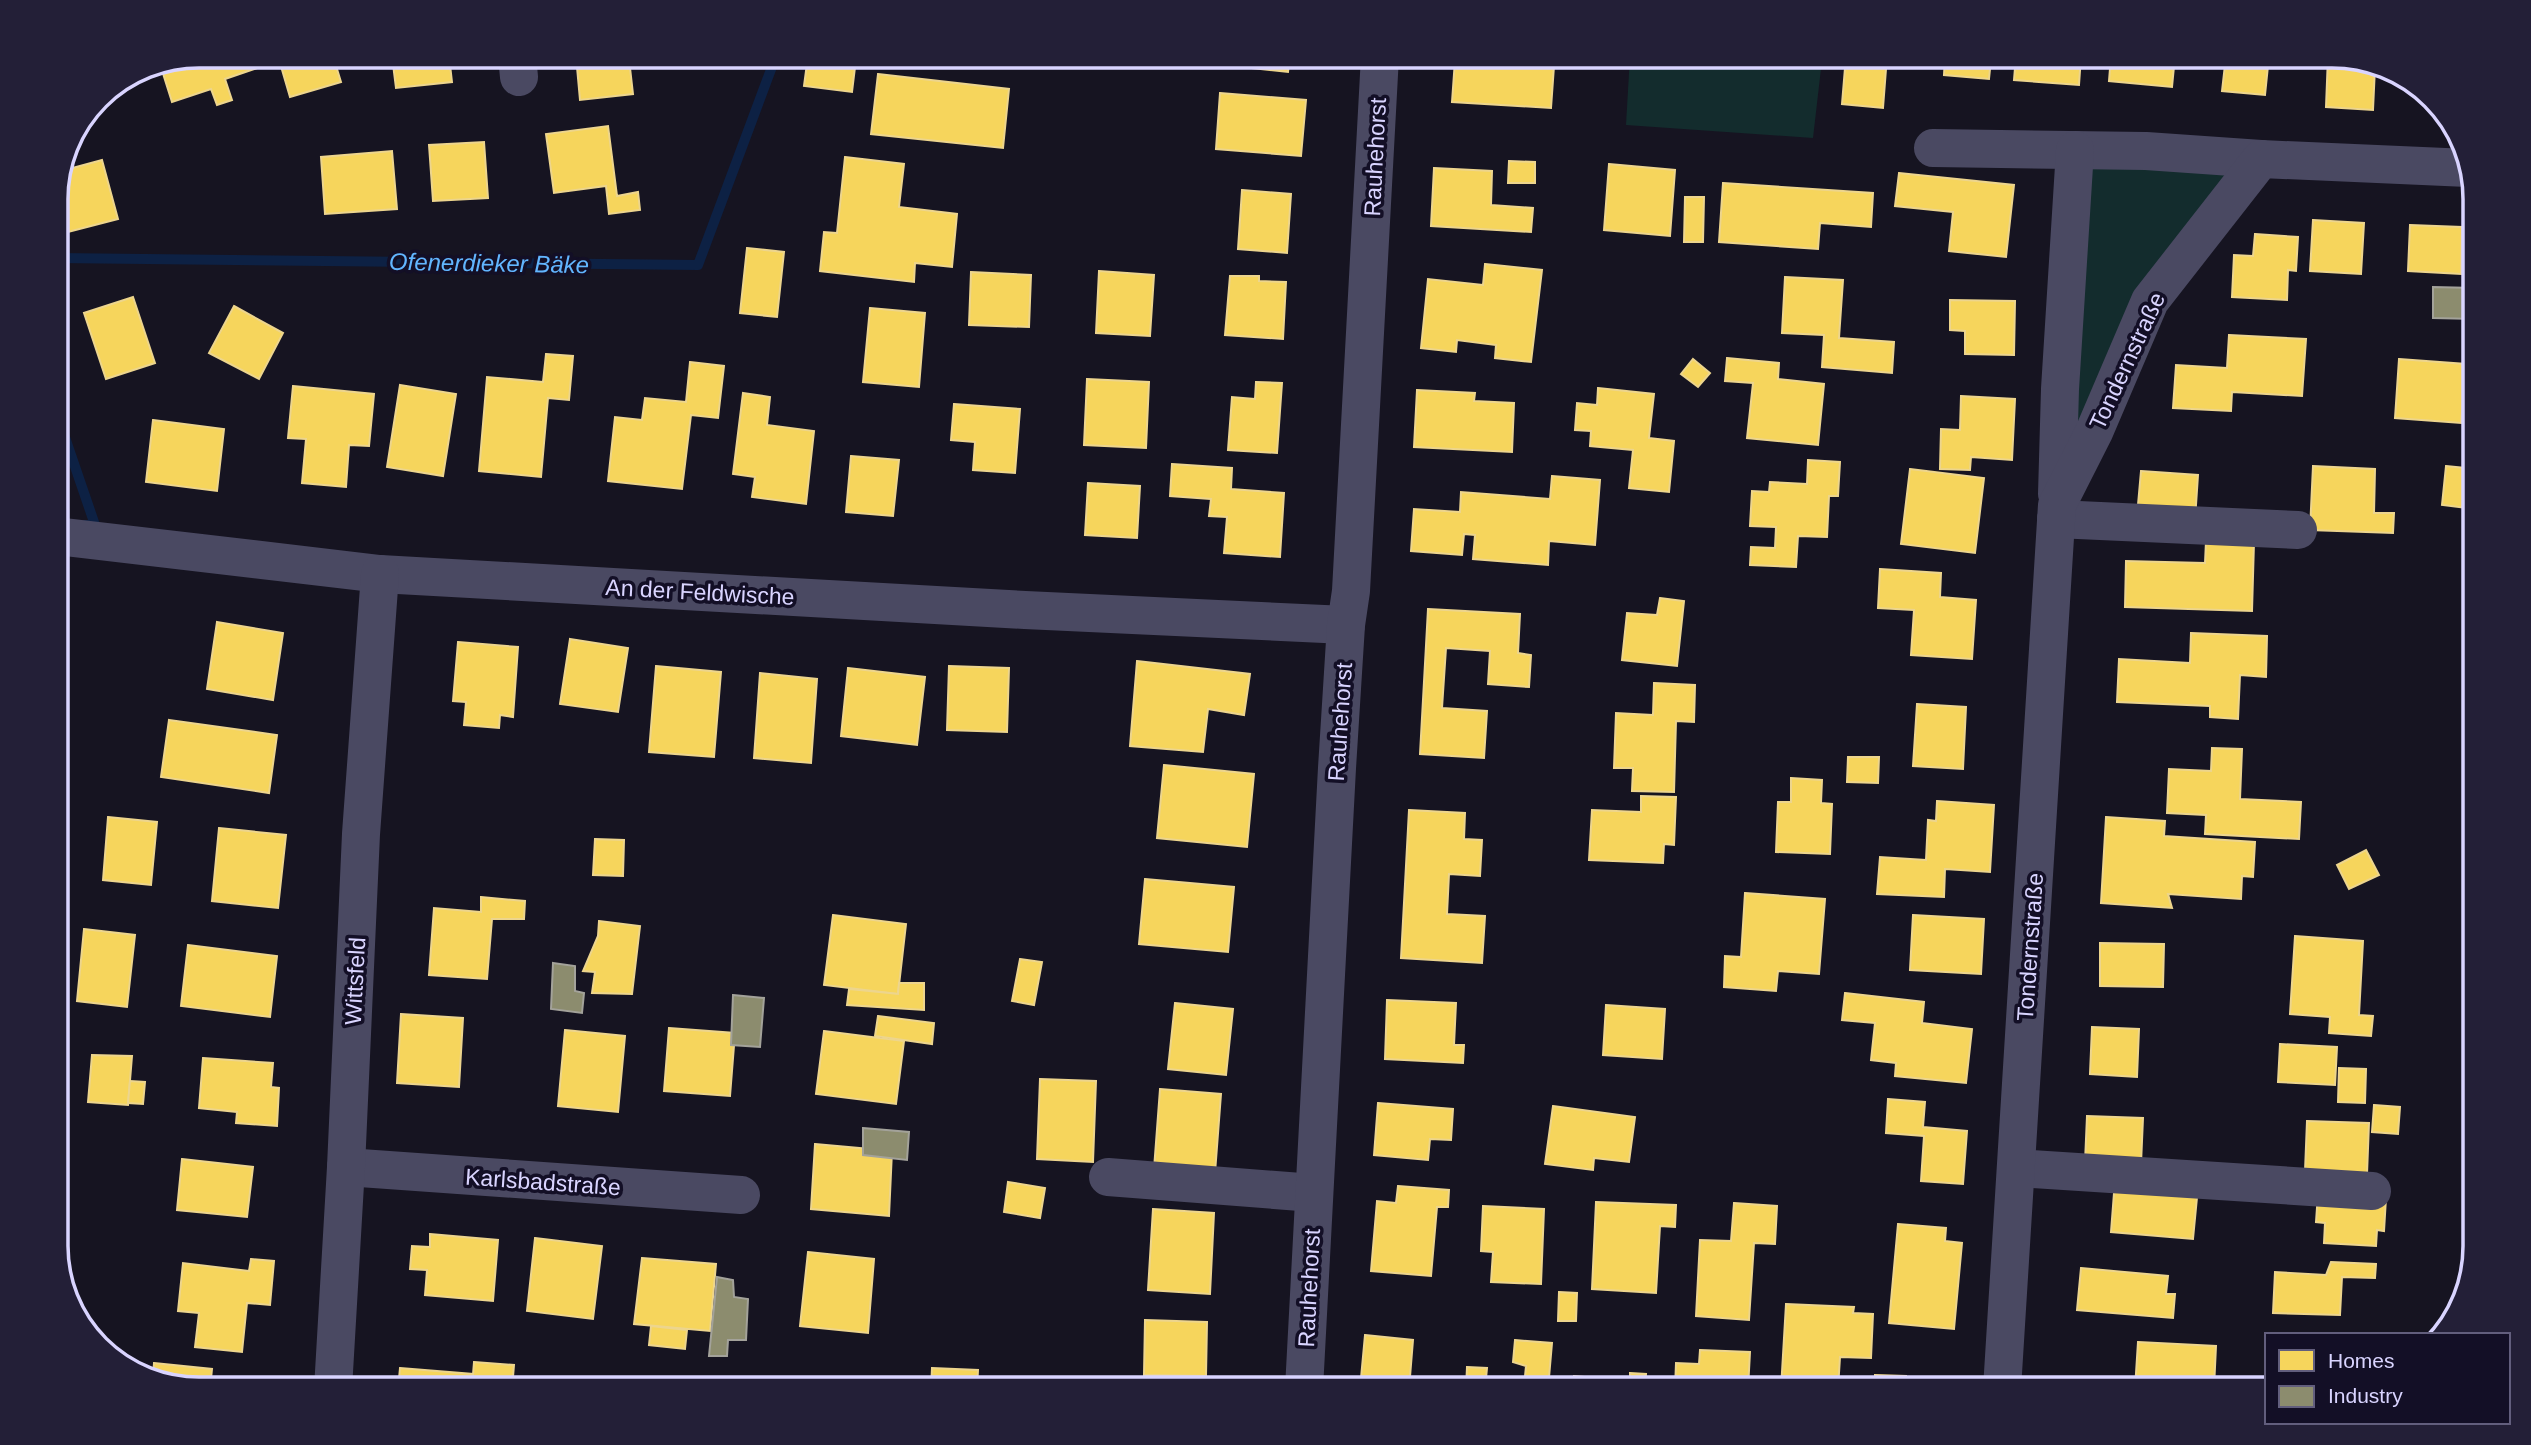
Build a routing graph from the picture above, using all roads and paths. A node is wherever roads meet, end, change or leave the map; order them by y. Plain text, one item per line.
1 (1379, 68) edge
2 (1933, 148) dead end
3 (2075, 150) junction
4 (2262, 159) junction
5 (2459, 168) edge
6 (2056, 512) junction
7 (2298, 530) dead end
8 (69, 538) edge
9 (380, 574) junction
10 (1346, 625) junction
11 (346, 1167) junction
12 (2017, 1168) junction
13 (1108, 1177) dead end
14 (2372, 1191) dead end
15 (1314, 1193) junction
16 (741, 1195) dead end
17 (334, 1377) edge
18 (1305, 1377) edge
19 (2004, 1377) edge

1 - 10 street, Rauhehorst
2 - 3 street
3 - 4 street
3 - 6 street, Tondernstraße
4 - 5 street
4 - 6 street, Tondernstraße
6 - 7 street
6 - 12 street, Tondernstraße
8 - 9 street, An der Feldwische
9 - 10 street, An der Feldwische
9 - 11 street, Wittsfeld
10 - 15 street, Rauhehorst
11 - 16 street, Karlsbadstraße
11 - 17 street, Wittsfeld
12 - 14 street
12 - 19 street, Tondernstraße
13 - 15 street
15 - 18 street, Rauhehorst

